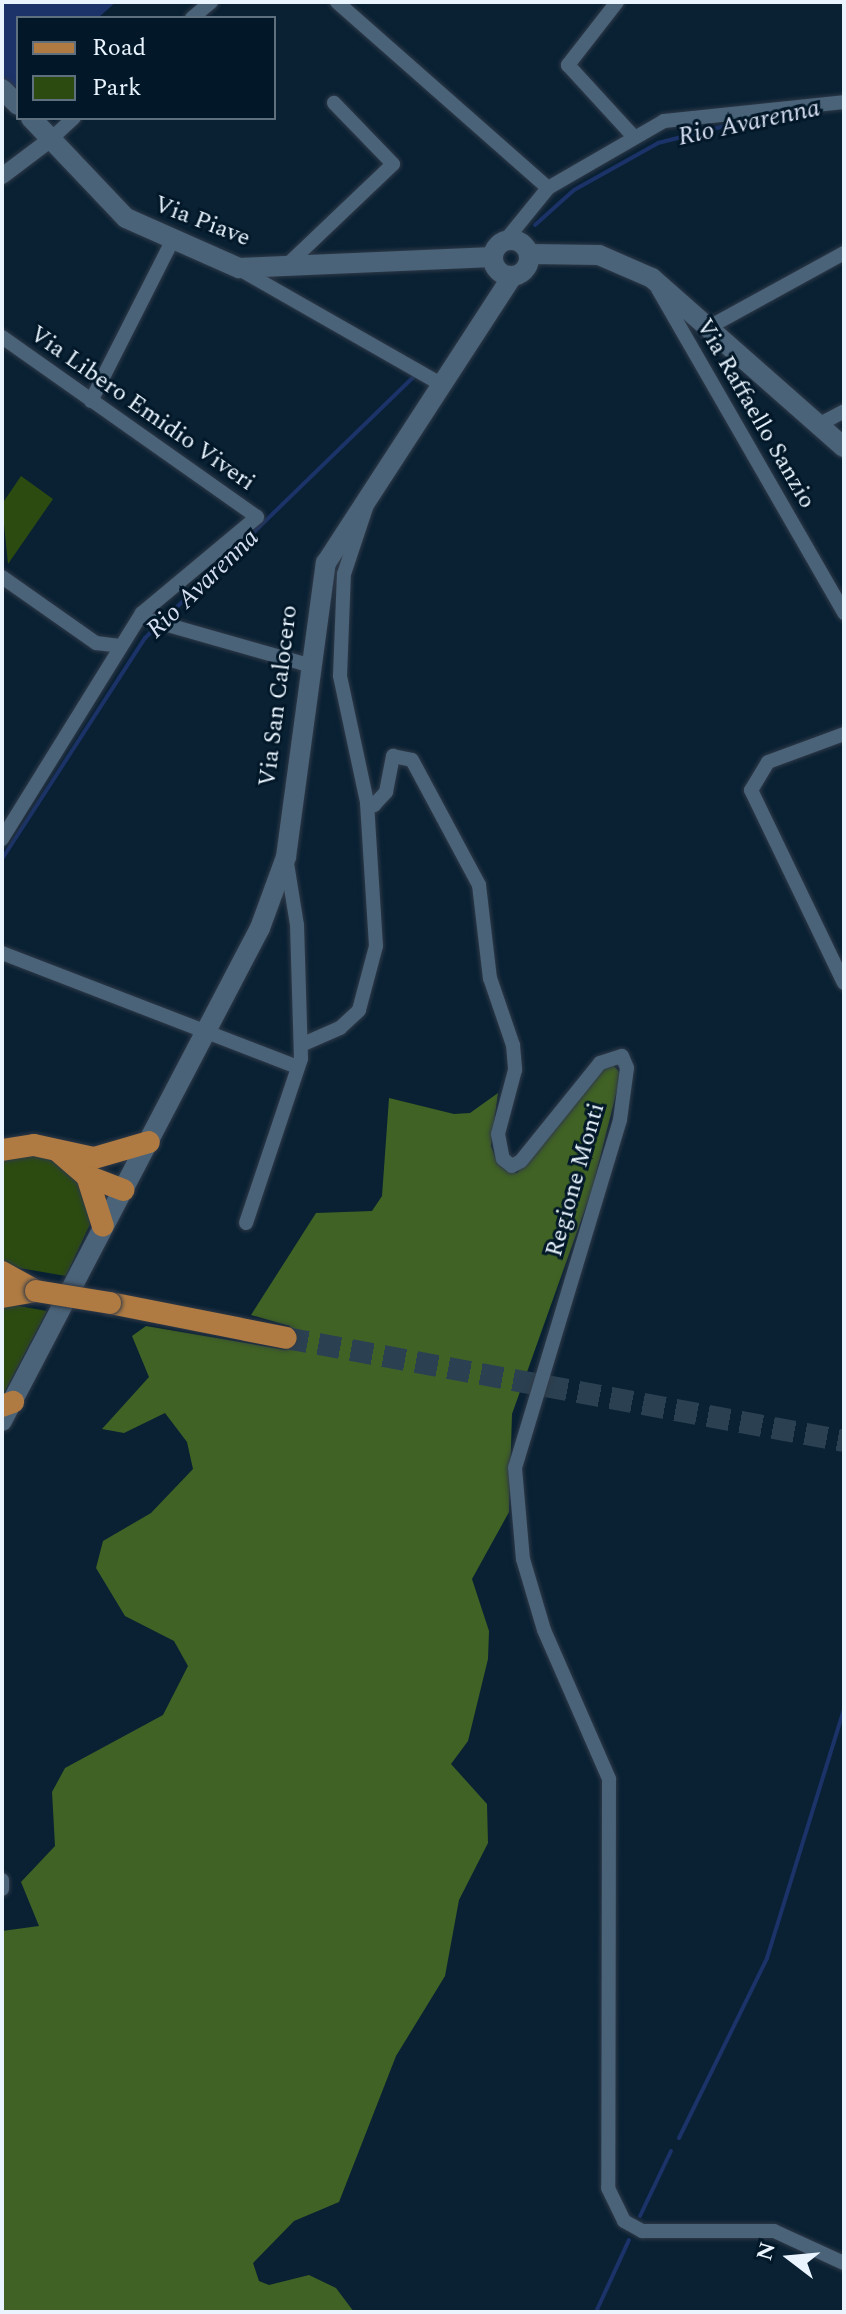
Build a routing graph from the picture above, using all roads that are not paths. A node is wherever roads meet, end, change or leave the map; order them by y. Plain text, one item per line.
1 (211, 2) edge
2 (337, 2) edge
3 (617, 2) edge
4 (194, 16) edge
5 (844, 102) edge
6 (334, 103) dead end
7 (32, 120) edge
8 (72, 120) edge
9 (633, 136) junction
10 (50, 140) junction
11 (2, 176) edge
12 (548, 188) junction
13 (171, 243) junction
14 (499, 249) junction
15 (844, 253) edge
16 (530, 254) junction
17 (285, 267) junction
18 (239, 268) junction
19 (512, 277) junction
20 (652, 278) junction
21 (711, 326) junction
22 (2, 337) edge
23 (439, 383) junction
24 (91, 401) junction
25 (844, 411) edge
26 (820, 424) junction
27 (844, 447) edge
28 (366, 500) junction
29 (2, 577) edge
30 (844, 613) edge
31 (150, 620) dead end
32 (120, 646) junction
33 (308, 665) junction
34 (844, 734) edge
35 (367, 802) junction
36 (2, 839) edge
37 (286, 857) junction
38 (2, 953) edge
39 (844, 983) edge
40 (207, 1031) junction
41 (301, 1045) junction
42 (298, 1067) junction
43 (149, 1142) junction
44 (2, 1150) edge
45 (91, 1167) junction
46 (123, 1190) junction
47 (246, 1223) dead end
48 (103, 1226) junction
49 (2, 1272) edge
50 (2, 1284) edge
51 (36, 1291) junction
52 (2, 1297) edge
53 (286, 1338) tunnel mouth
54 (6, 1409) edge
55 (2, 1880) edge
56 (2, 1889) edge
57 (844, 2263) edge

1 - 4 street
2 - 12 street
3 - 9 street
5 - 9 street
6 - 17 street
7 - 10 main road, Via Piave
8 - 10 street
9 - 12 street
10 - 11 street
10 - 13 main road, Via Piave
12 - 14 street
13 - 18 main road, Via Piave
13 - 24 street
14 - 16 main road
14 - 17 main road, Via Piave
14 - 19 main road
15 - 21 street
16 - 19 main road
16 - 20 main road
17 - 18 main road, Via Piave
18 - 23 street
19 - 23 main road, Via San Calocero
20 - 21 main road
20 - 30 street, Via Raffaello Sanzio
21 - 26 main road
22 - 24 street, Via Libero Emidio Viveri
23 - 28 main road, Via San Calocero
24 - 32 street, Via Libero Emidio Viveri
25 - 26 street
26 - 27 main road
28 - 33 main road, Via San Calocero
28 - 35 street
29 - 32 street
31 - 33 street
32 - 36 street
33 - 37 main road, Via San Calocero
34 - 39 street
35 - 41 street
35 - 57 street, Regione Monti
37 - 40 main road, Via San Calocero
37 - 41 street
38 - 40 street
40 - 42 street
40 - 43 main road, Via San Calocero
41 - 42 street
42 - 47 street
43 - 45 main road
43 - 46 main road, Via San Calocero
44 - 45 main road
45 - 46 main road
45 - 48 main road
46 - 48 main road, Via San Calocero
48 - 54 main road, Via San Calocero
49 - 51 main road
50 - 51 main road
51 - 52 main road
51 - 53 main road, bridge
55 - 56 street

